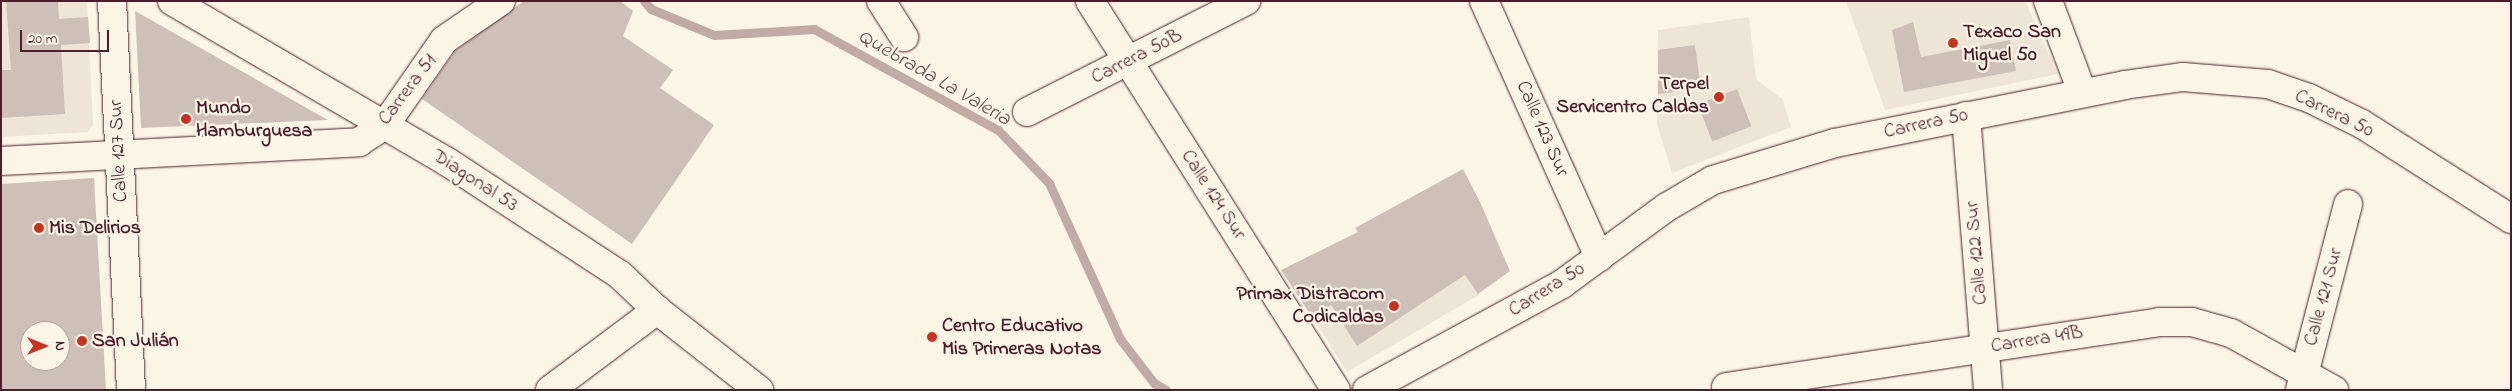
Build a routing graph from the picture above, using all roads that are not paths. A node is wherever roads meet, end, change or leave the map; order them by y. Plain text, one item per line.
1 (112, 1) edge
2 (172, 1) edge
3 (501, 1) edge
4 (881, 1) edge
5 (1090, 1) edge
6 (1246, 1) edge
7 (1484, 1) edge
8 (2048, 1) edge
9 (904, 37) dead end
10 (1128, 62) junction
11 (2082, 92) junction
12 (1027, 112) dead end
13 (1966, 116) junction
14 (385, 125) junction
15 (120, 154) junction
16 (1, 162) edge
17 (2348, 204) dead end
18 (2511, 218) edge
19 (1599, 257) junction
20 (657, 310) junction
21 (1985, 348) junction
22 (2302, 382) edge
23 (1726, 387) dead end
24 (132, 390) edge
25 (550, 390) edge
26 (759, 390) edge
27 (1336, 390) edge
28 (1367, 390) edge
29 (1988, 390) edge
30 (2334, 390) edge

1 - 15 street, Calle 127 Sur
2 - 14 street, Diagonal 53
3 - 14 street, Carrera 51
4 - 9 street
5 - 10 street, Calle 124 Sur
6 - 10 street, Carrera 50B
7 - 19 street, Calle 123 Sur
8 - 11 street
10 - 12 street, Carrera 50B
10 - 27 street, Calle 124 Sur
11 - 13 street, Carrera 50
11 - 18 street, Carrera 50
13 - 19 street, Carrera 50
13 - 21 street, Calle 122 Sur
14 - 15 street, Carrera 51
14 - 20 street, Diagonal 53
15 - 16 street, Carrera 51
15 - 24 street, Calle 127 Sur
17 - 22 street, Calle 121 Sur
19 - 28 street, Carrera 50
20 - 25 street
20 - 26 street, Diagonal 53
21 - 22 street, Carrera 49B
21 - 23 street, Carrera 49B
21 - 29 street, Calle 122 Sur
22 - 30 street, Carrera 49B

